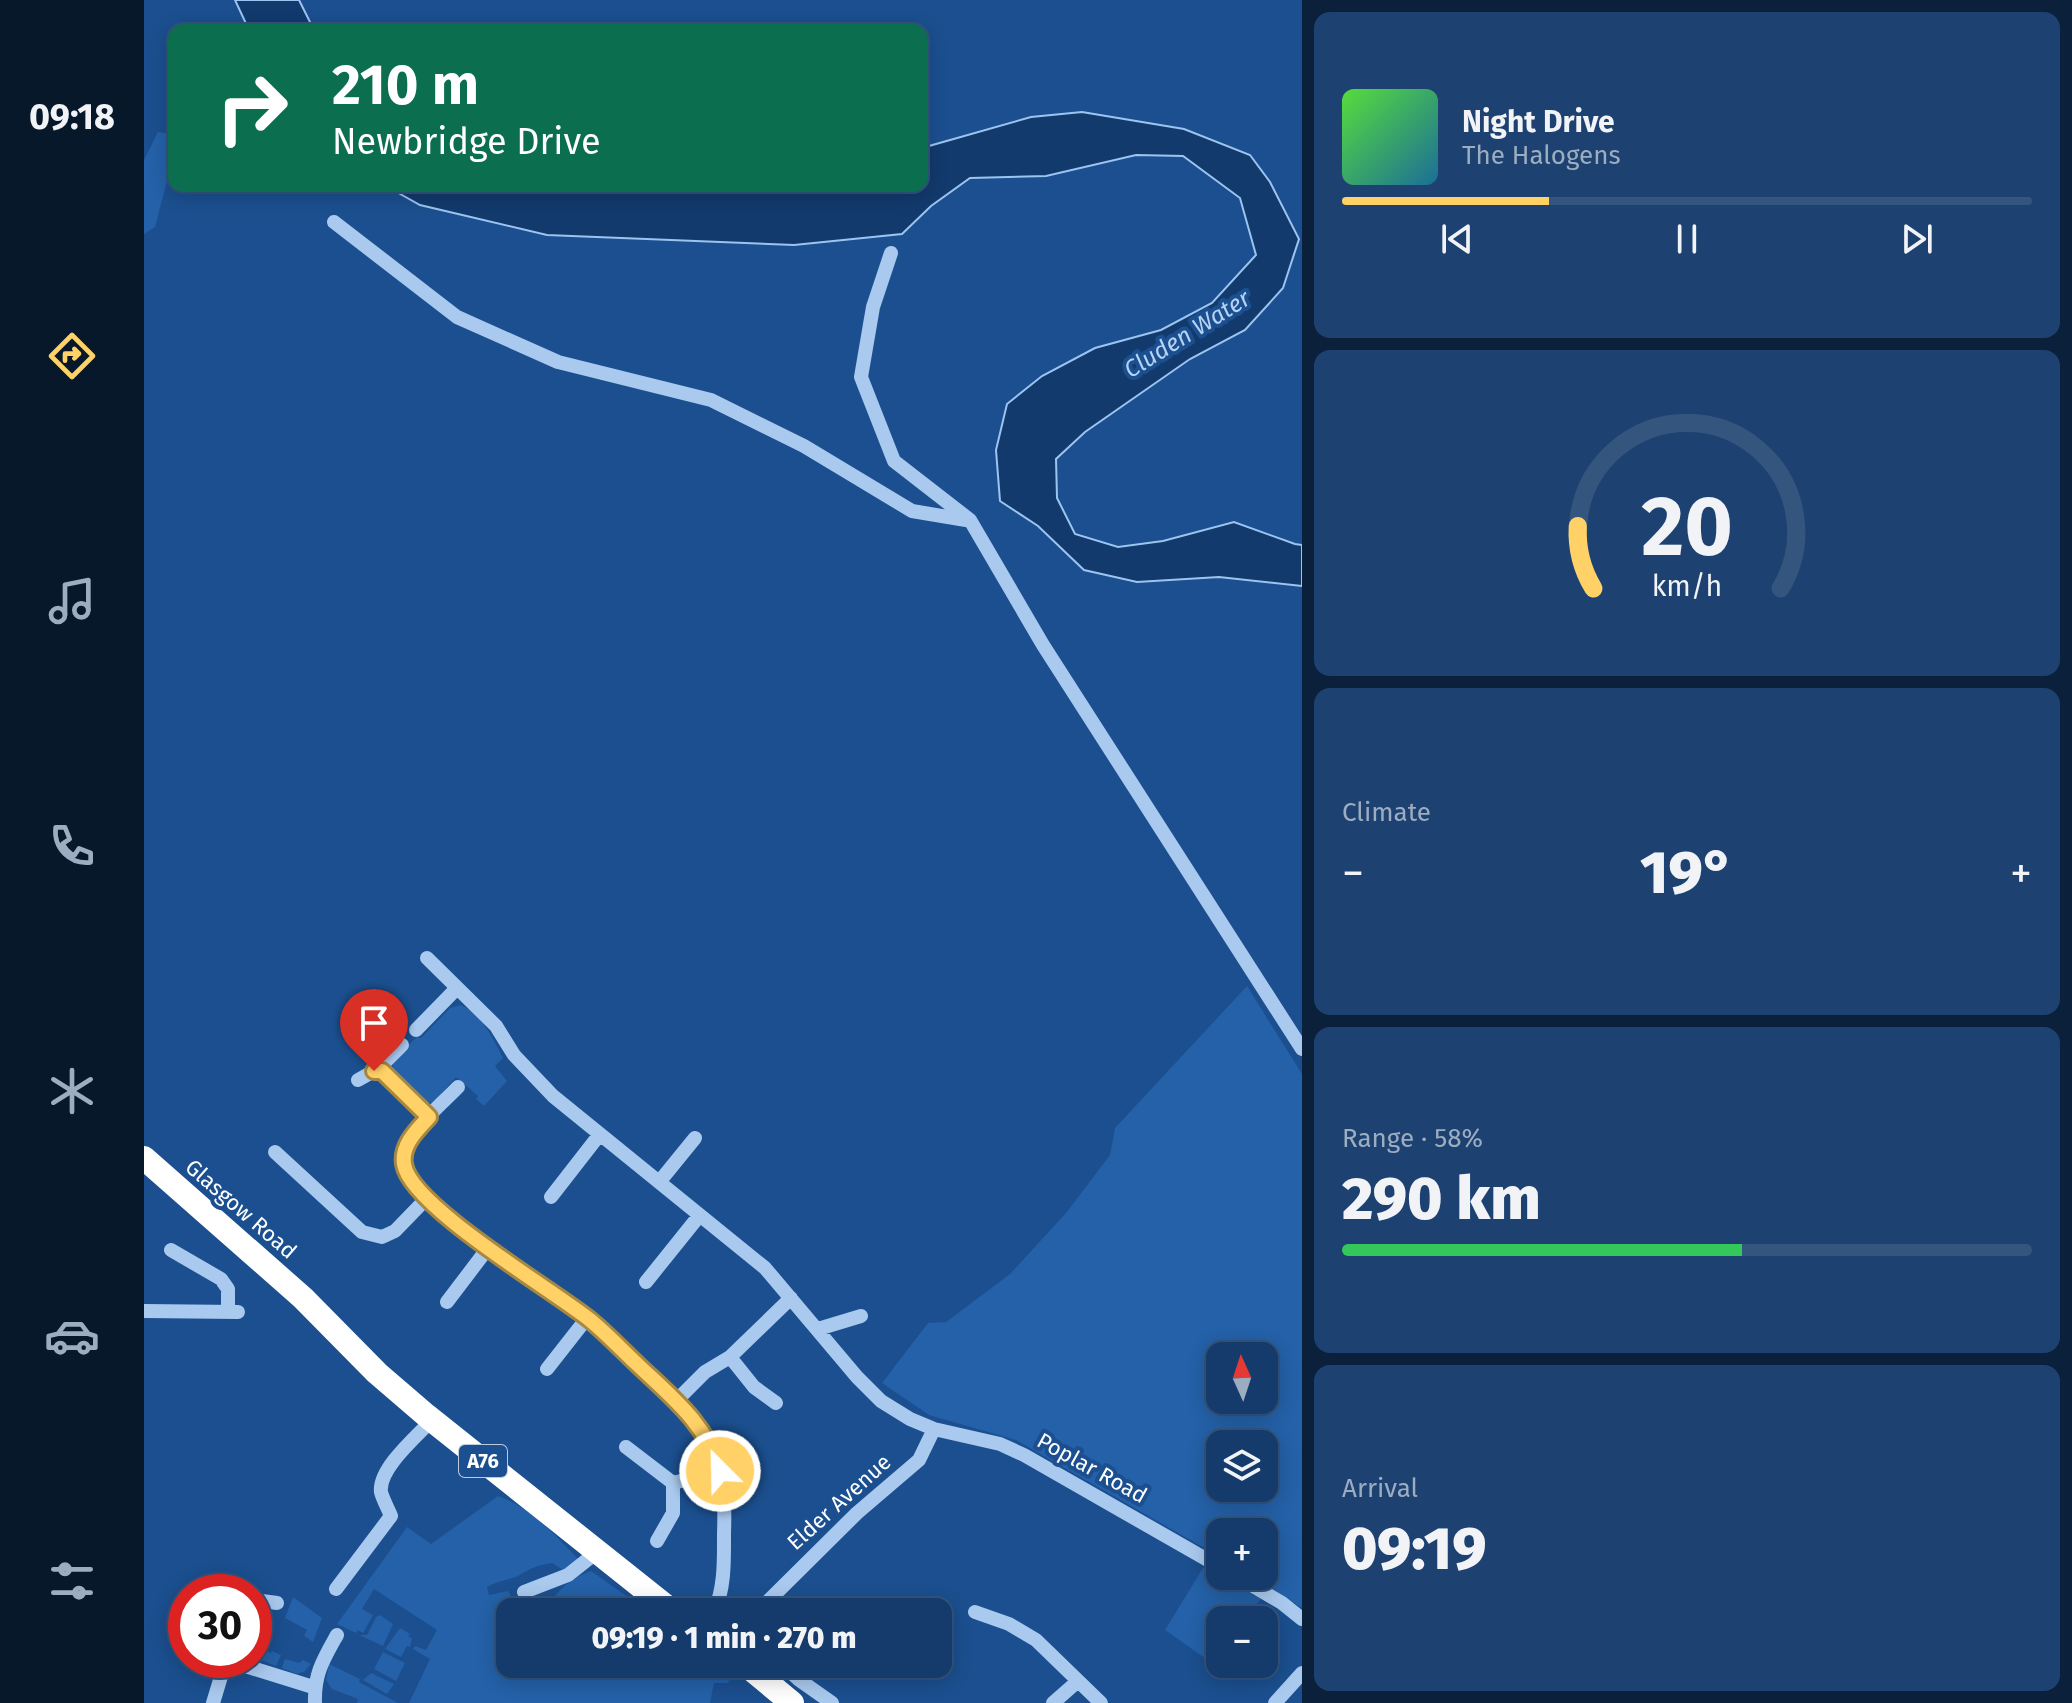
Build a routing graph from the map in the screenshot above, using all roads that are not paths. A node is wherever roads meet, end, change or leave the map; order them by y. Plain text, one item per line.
1 (334, 222) dead end
2 (891, 253) dead end
3 (970, 520) junction
4 (427, 958) dead end
5 (457, 988) junction
6 (416, 1030) dead end
7 (402, 1045) dead end
8 (1302, 1049) edge
9 (382, 1071) junction
10 (358, 1080) dead end
11 (458, 1087) dead end
12 (429, 1117) junction
13 (600, 1134) junction
14 (695, 1138) dead end
15 (275, 1152) dead end
16 (144, 1158) edge
17 (660, 1181) junction
18 (551, 1197) dead end
19 (426, 1199) junction
20 (699, 1216) junction
21 (488, 1248) junction
22 (171, 1250) dead end
23 (646, 1282) dead end
24 (791, 1298) junction
25 (447, 1302) dead end
26 (144, 1311) edge
27 (861, 1316) dead end
28 (587, 1318) junction
29 (818, 1329) junction
30 (730, 1357) junction
31 (547, 1369) dead end
32 (677, 1400) junction
33 (776, 1403) dead end
34 (432, 1420) junction
35 (934, 1429) junction
36 (626, 1447) dead end
37 (720, 1471) junction
38 (673, 1483) junction
39 (657, 1541) dead end
40 (597, 1552) junction
41 (1206, 1559) edge
42 (336, 1589) dead end
43 (1260, 1590) edge
44 (524, 1592) dead end
45 (655, 1598) edge
46 (720, 1598) edge
47 (769, 1598) edge
48 (272, 1602) edge
49 (277, 1603) dead end
50 (975, 1612) dead end
51 (1302, 1619) edge
52 (337, 1635) dead end
53 (1302, 1673) edge
54 (272, 1674) edge
55 (221, 1678) edge
56 (762, 1678) edge
57 (797, 1678) edge
58 (1078, 1681) junction
59 (313, 1687) junction
60 (213, 1703) edge
61 (315, 1703) edge
62 (792, 1703) edge
63 (832, 1703) edge
64 (1053, 1703) edge
65 (1101, 1703) edge
66 (1275, 1703) edge

1 - 3 street
2 - 3 street
3 - 8 street
4 - 5 street, Poplar Road
5 - 6 street
5 - 13 street, Poplar Road
7 - 9 street
9 - 10 street
9 - 12 street
11 - 12 street
12 - 19 street
13 - 17 street, Poplar Road
13 - 18 street
14 - 17 street
15 - 19 street
16 - 34 highway, Glasgow Road / A76
17 - 20 street, Poplar Road
19 - 21 street
20 - 23 street
20 - 24 street, Poplar Road
21 - 25 street
21 - 28 street
22 - 26 street
24 - 29 street, Poplar Road
24 - 30 street
27 - 29 street
28 - 31 street
28 - 32 street
29 - 35 street, Poplar Road
30 - 32 street
30 - 33 street
32 - 37 street
34 - 40 highway, A76
34 - 42 street
35 - 41 street, Poplar Road
35 - 47 street, Elder Avenue
36 - 38 street
37 - 38 street
37 - 46 street
38 - 39 street
40 - 44 street
40 - 45 highway, A76
43 - 51 street
48 - 49 street
50 - 58 street
52 - 59 street
53 - 66 street
54 - 59 street
55 - 60 street
56 - 62 highway
57 - 63 street
58 - 64 street
58 - 65 street
59 - 61 street

